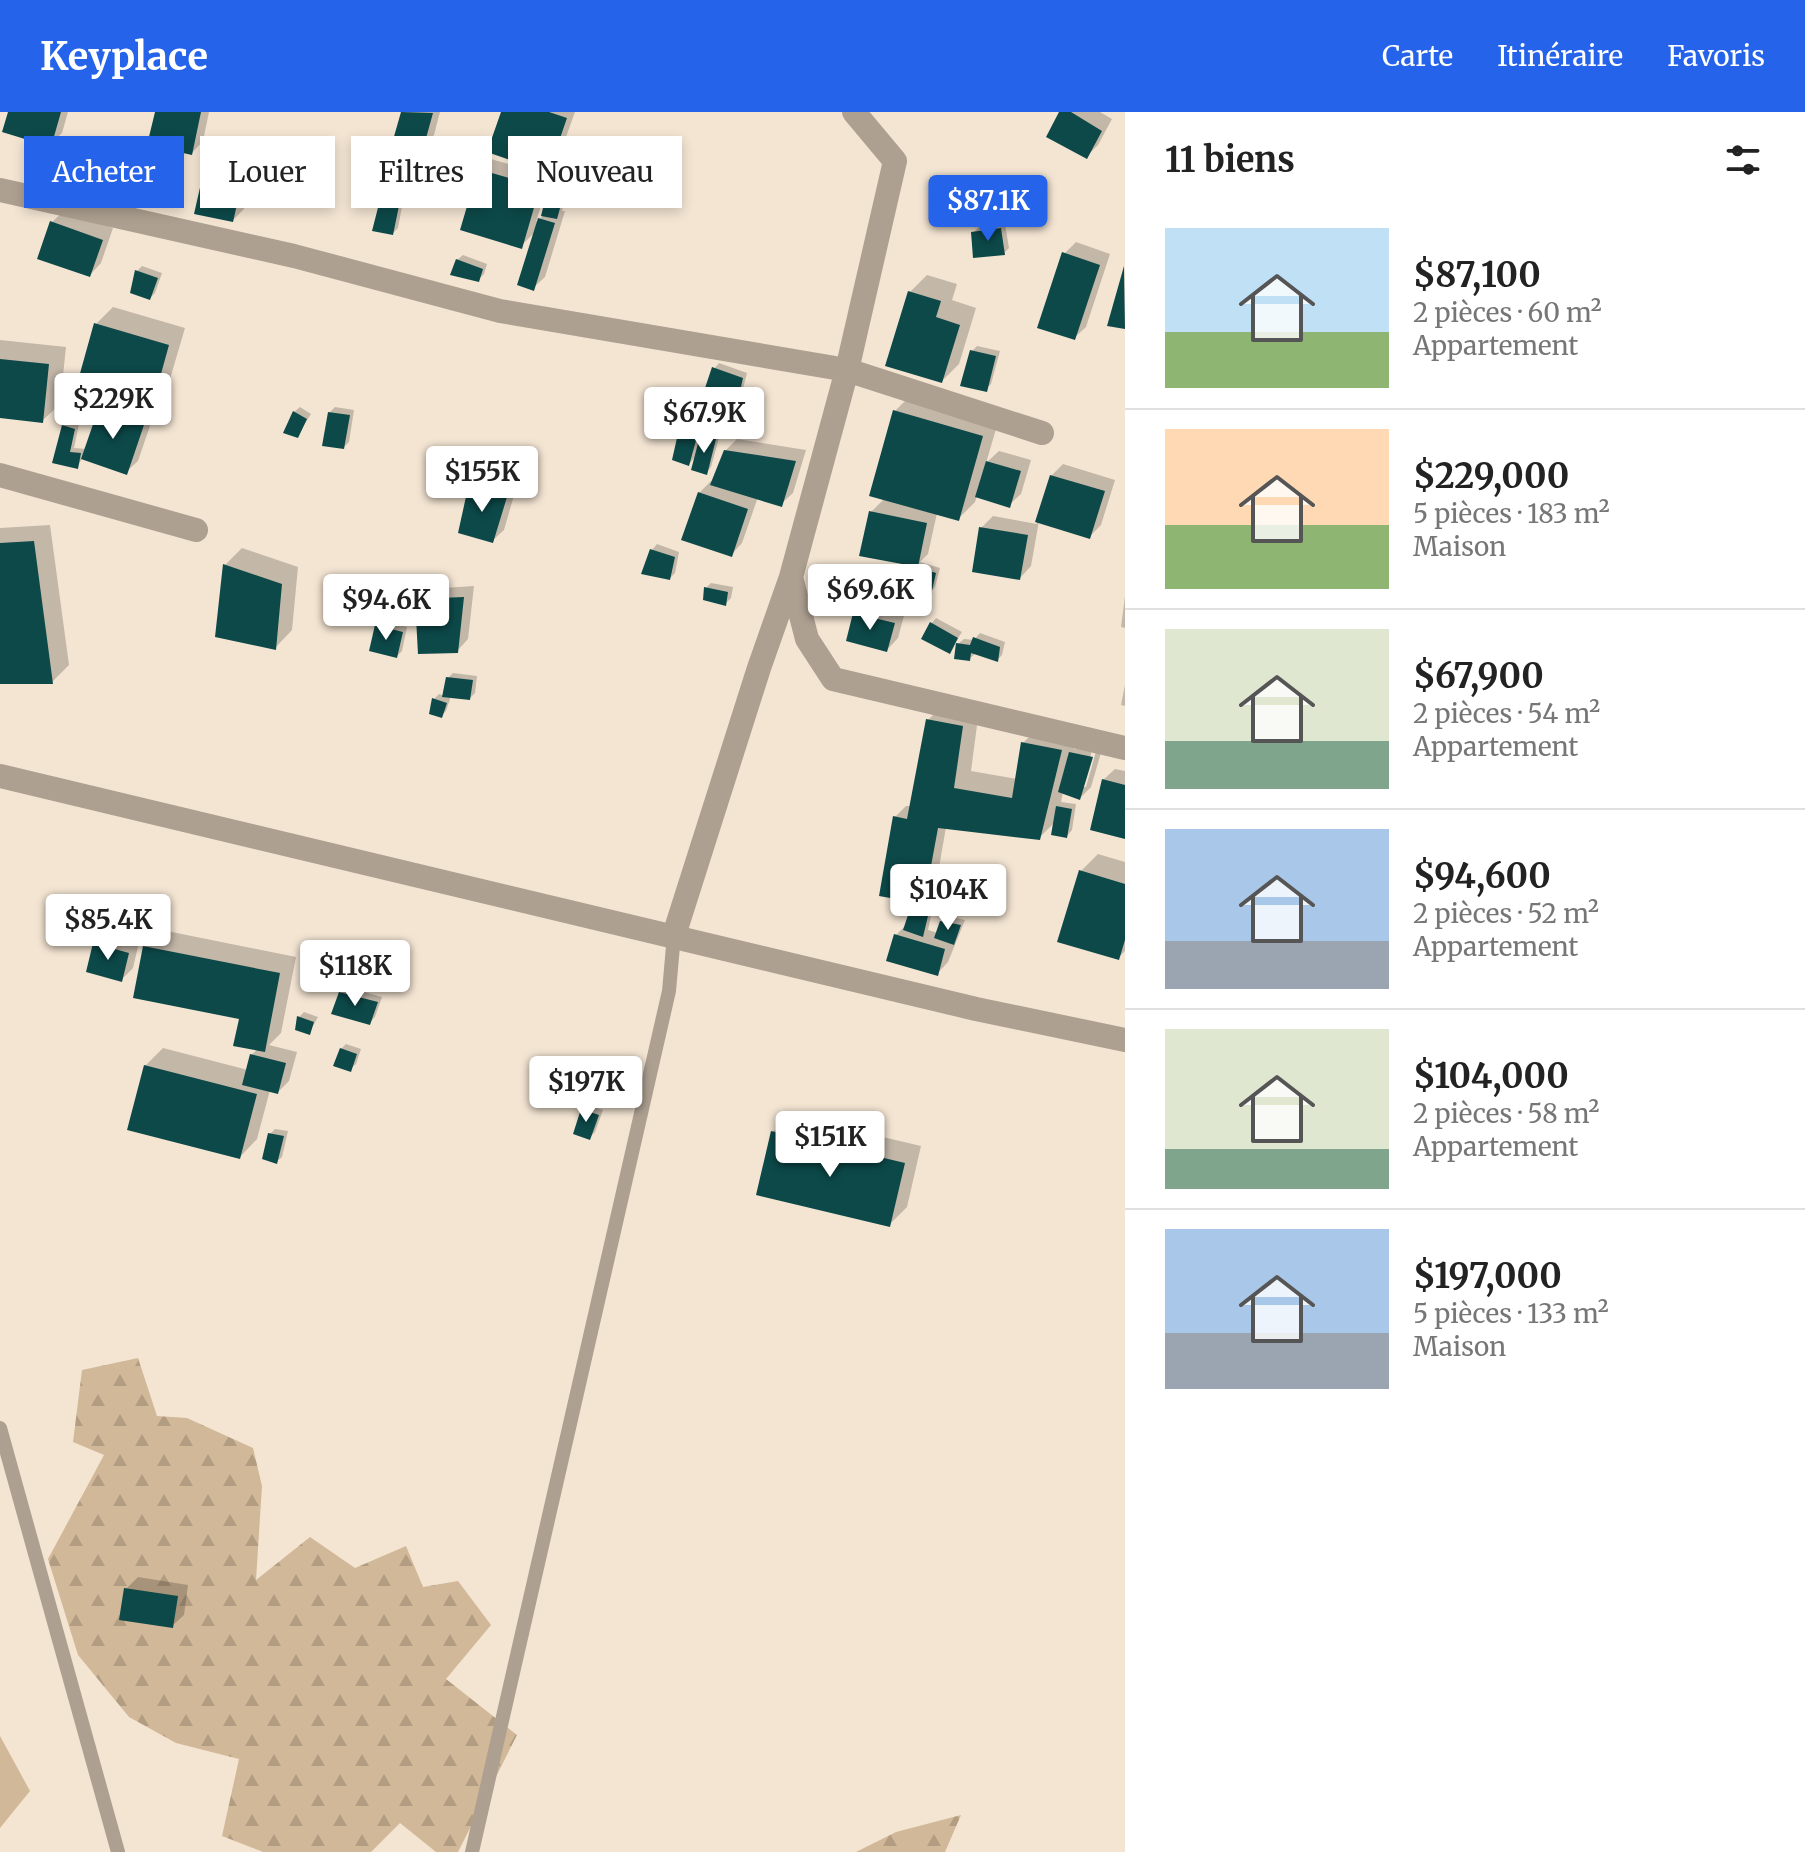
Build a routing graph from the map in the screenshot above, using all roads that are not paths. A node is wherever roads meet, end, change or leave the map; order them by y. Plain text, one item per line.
1 (854, 112) edge
2 (0, 190) edge
3 (847, 370) junction
4 (1042, 433) dead end
5 (0, 475) edge
6 (196, 530) dead end
7 (791, 577) junction
8 (1125, 748) edge
9 (0, 776) edge
10 (674, 935) junction
11 (1125, 1040) edge
12 (0, 1428) edge
13 (118, 1852) edge
14 (472, 1852) edge

1 - 3 street
2 - 3 street
3 - 4 street
3 - 7 street
5 - 6 street
7 - 8 street
7 - 10 street
9 - 10 street
10 - 11 street
10 - 14 lane
12 - 13 lane

